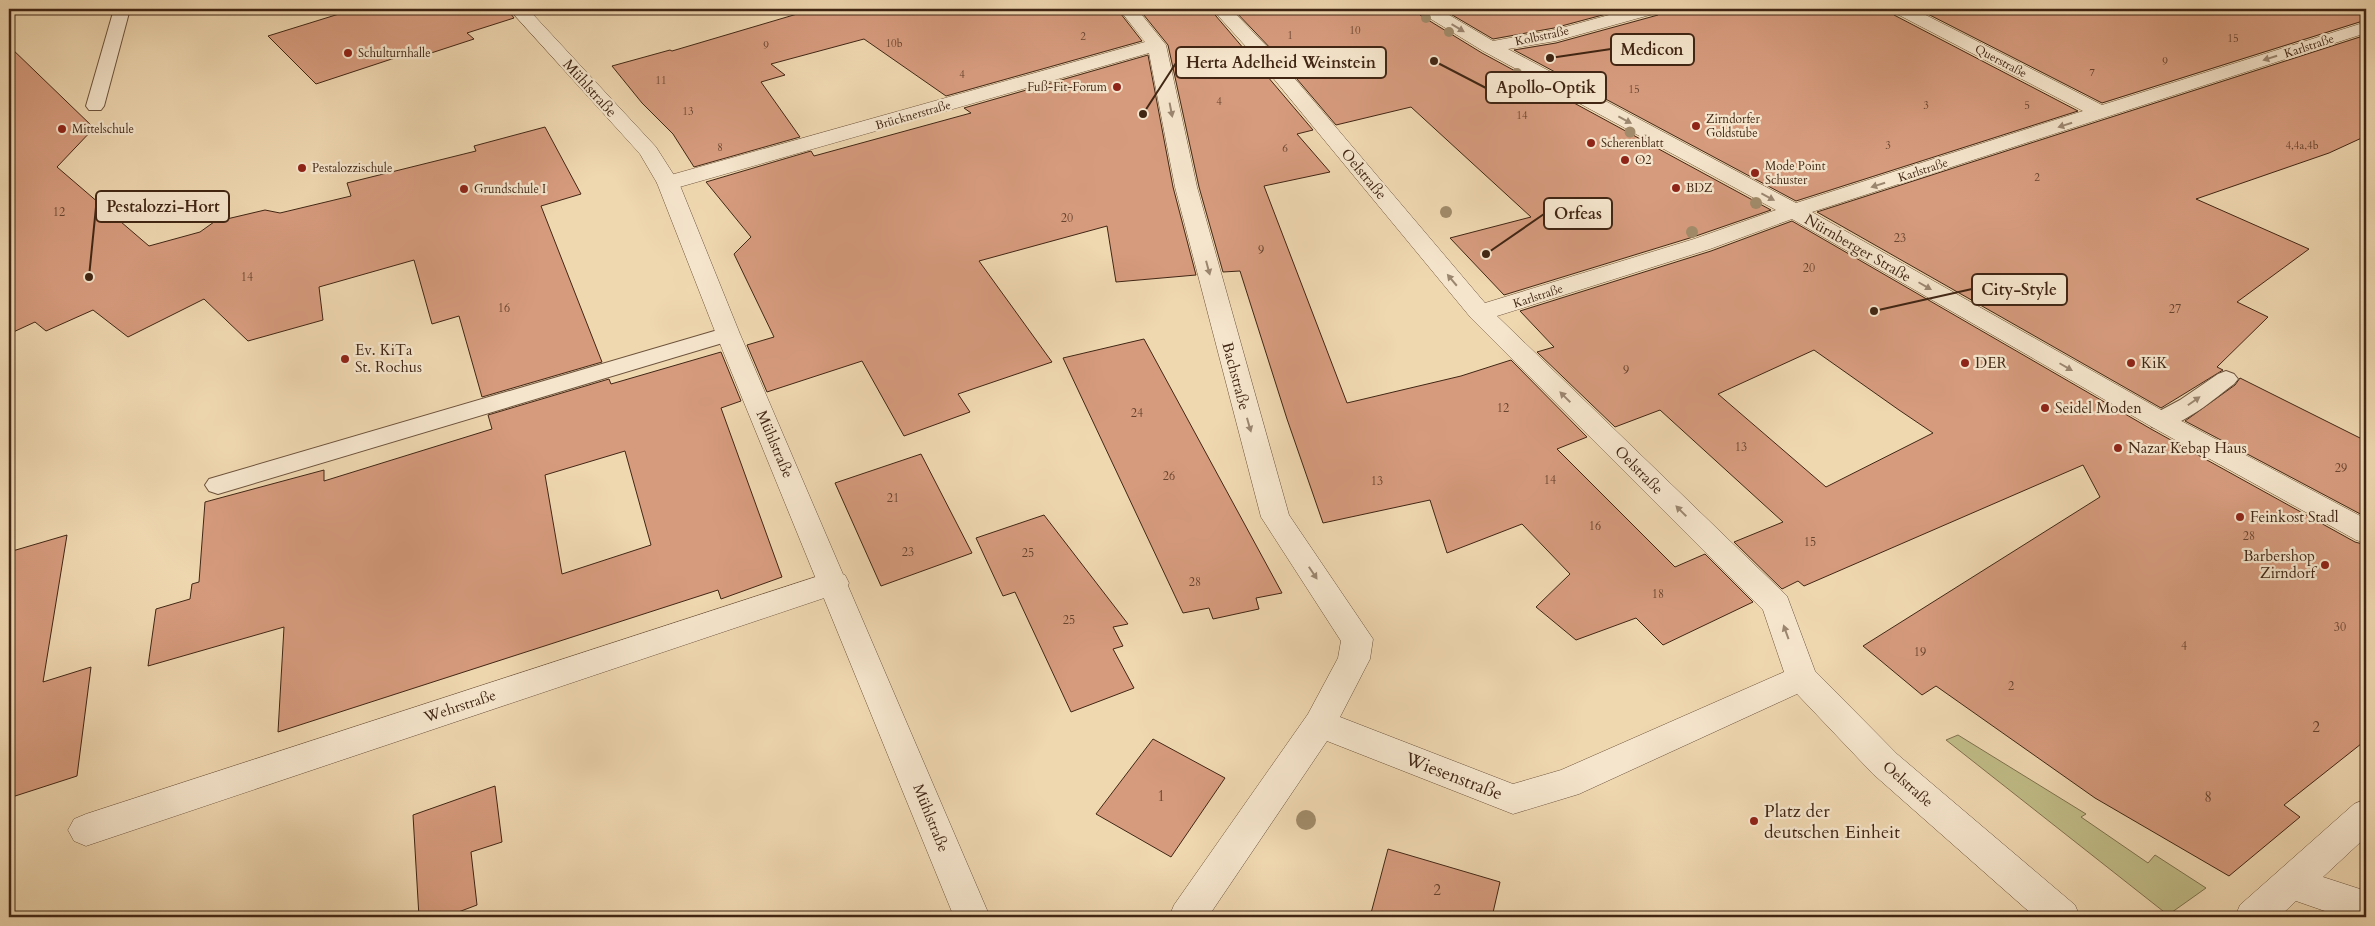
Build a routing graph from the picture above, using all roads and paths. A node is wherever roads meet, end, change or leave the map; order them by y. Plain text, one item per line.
1 (122, 9) edge
2 (518, 9) edge
3 (1128, 9) edge
4 (1221, 9) edge
5 (1427, 9) edge
6 (1651, 9) edge
7 (1901, 9) edge
8 (2366, 27) edge
9 (1157, 45) junction
10 (1490, 47) junction
11 (95, 106) dead end
12 (2101, 113) junction
13 (668, 183) junction
14 (1794, 211) junction
15 (1480, 313) junction
16 (728, 334) junction
17 (2226, 379) dead end
18 (2161, 421) junction
19 (218, 485) dead end
20 (2366, 532) edge
21 (834, 583) junction
22 (1802, 678) junction
23 (1320, 724) junction
24 (2366, 815) edge
25 (86, 830) dead end
26 (2292, 883) junction
27 (2366, 908) edge
28 (972, 917) edge
29 (1187, 917) edge
30 (2062, 917) edge
31 (2254, 917) edge

1 - 11 lane
2 - 13 street, Mühlstraße
3 - 9 street, Bachstraße
15 -> 4 street, Oelstraße
5 -> 10 street, Nürnberger Straße
6 - 10 street, Kolbstraße
7 - 12 street, Querstraße
8 -> 12 street, Karlstraße
9 - 13 street, Brücknerstraße
9 -> 23 street, Bachstraße
10 -> 14 street, Nürnberger Straße
12 -> 14 street, Karlstraße
13 - 16 street, Mühlstraße
14 - 15 street, Karlstraße
14 -> 18 street, Nürnberger Straße
22 -> 15 street, Oelstraße
16 - 19 lane
16 - 21 street, Mühlstraße
18 -> 17 lane
18 - 20 street, Nürnberger Straße
21 - 25 street, Wehrstraße
21 - 28 street, Mühlstraße
22 - 23 street, Wiesenstraße
22 - 30 street, Oelstraße
23 - 29 street
24 - 26 street
26 - 27 street
26 - 31 street

